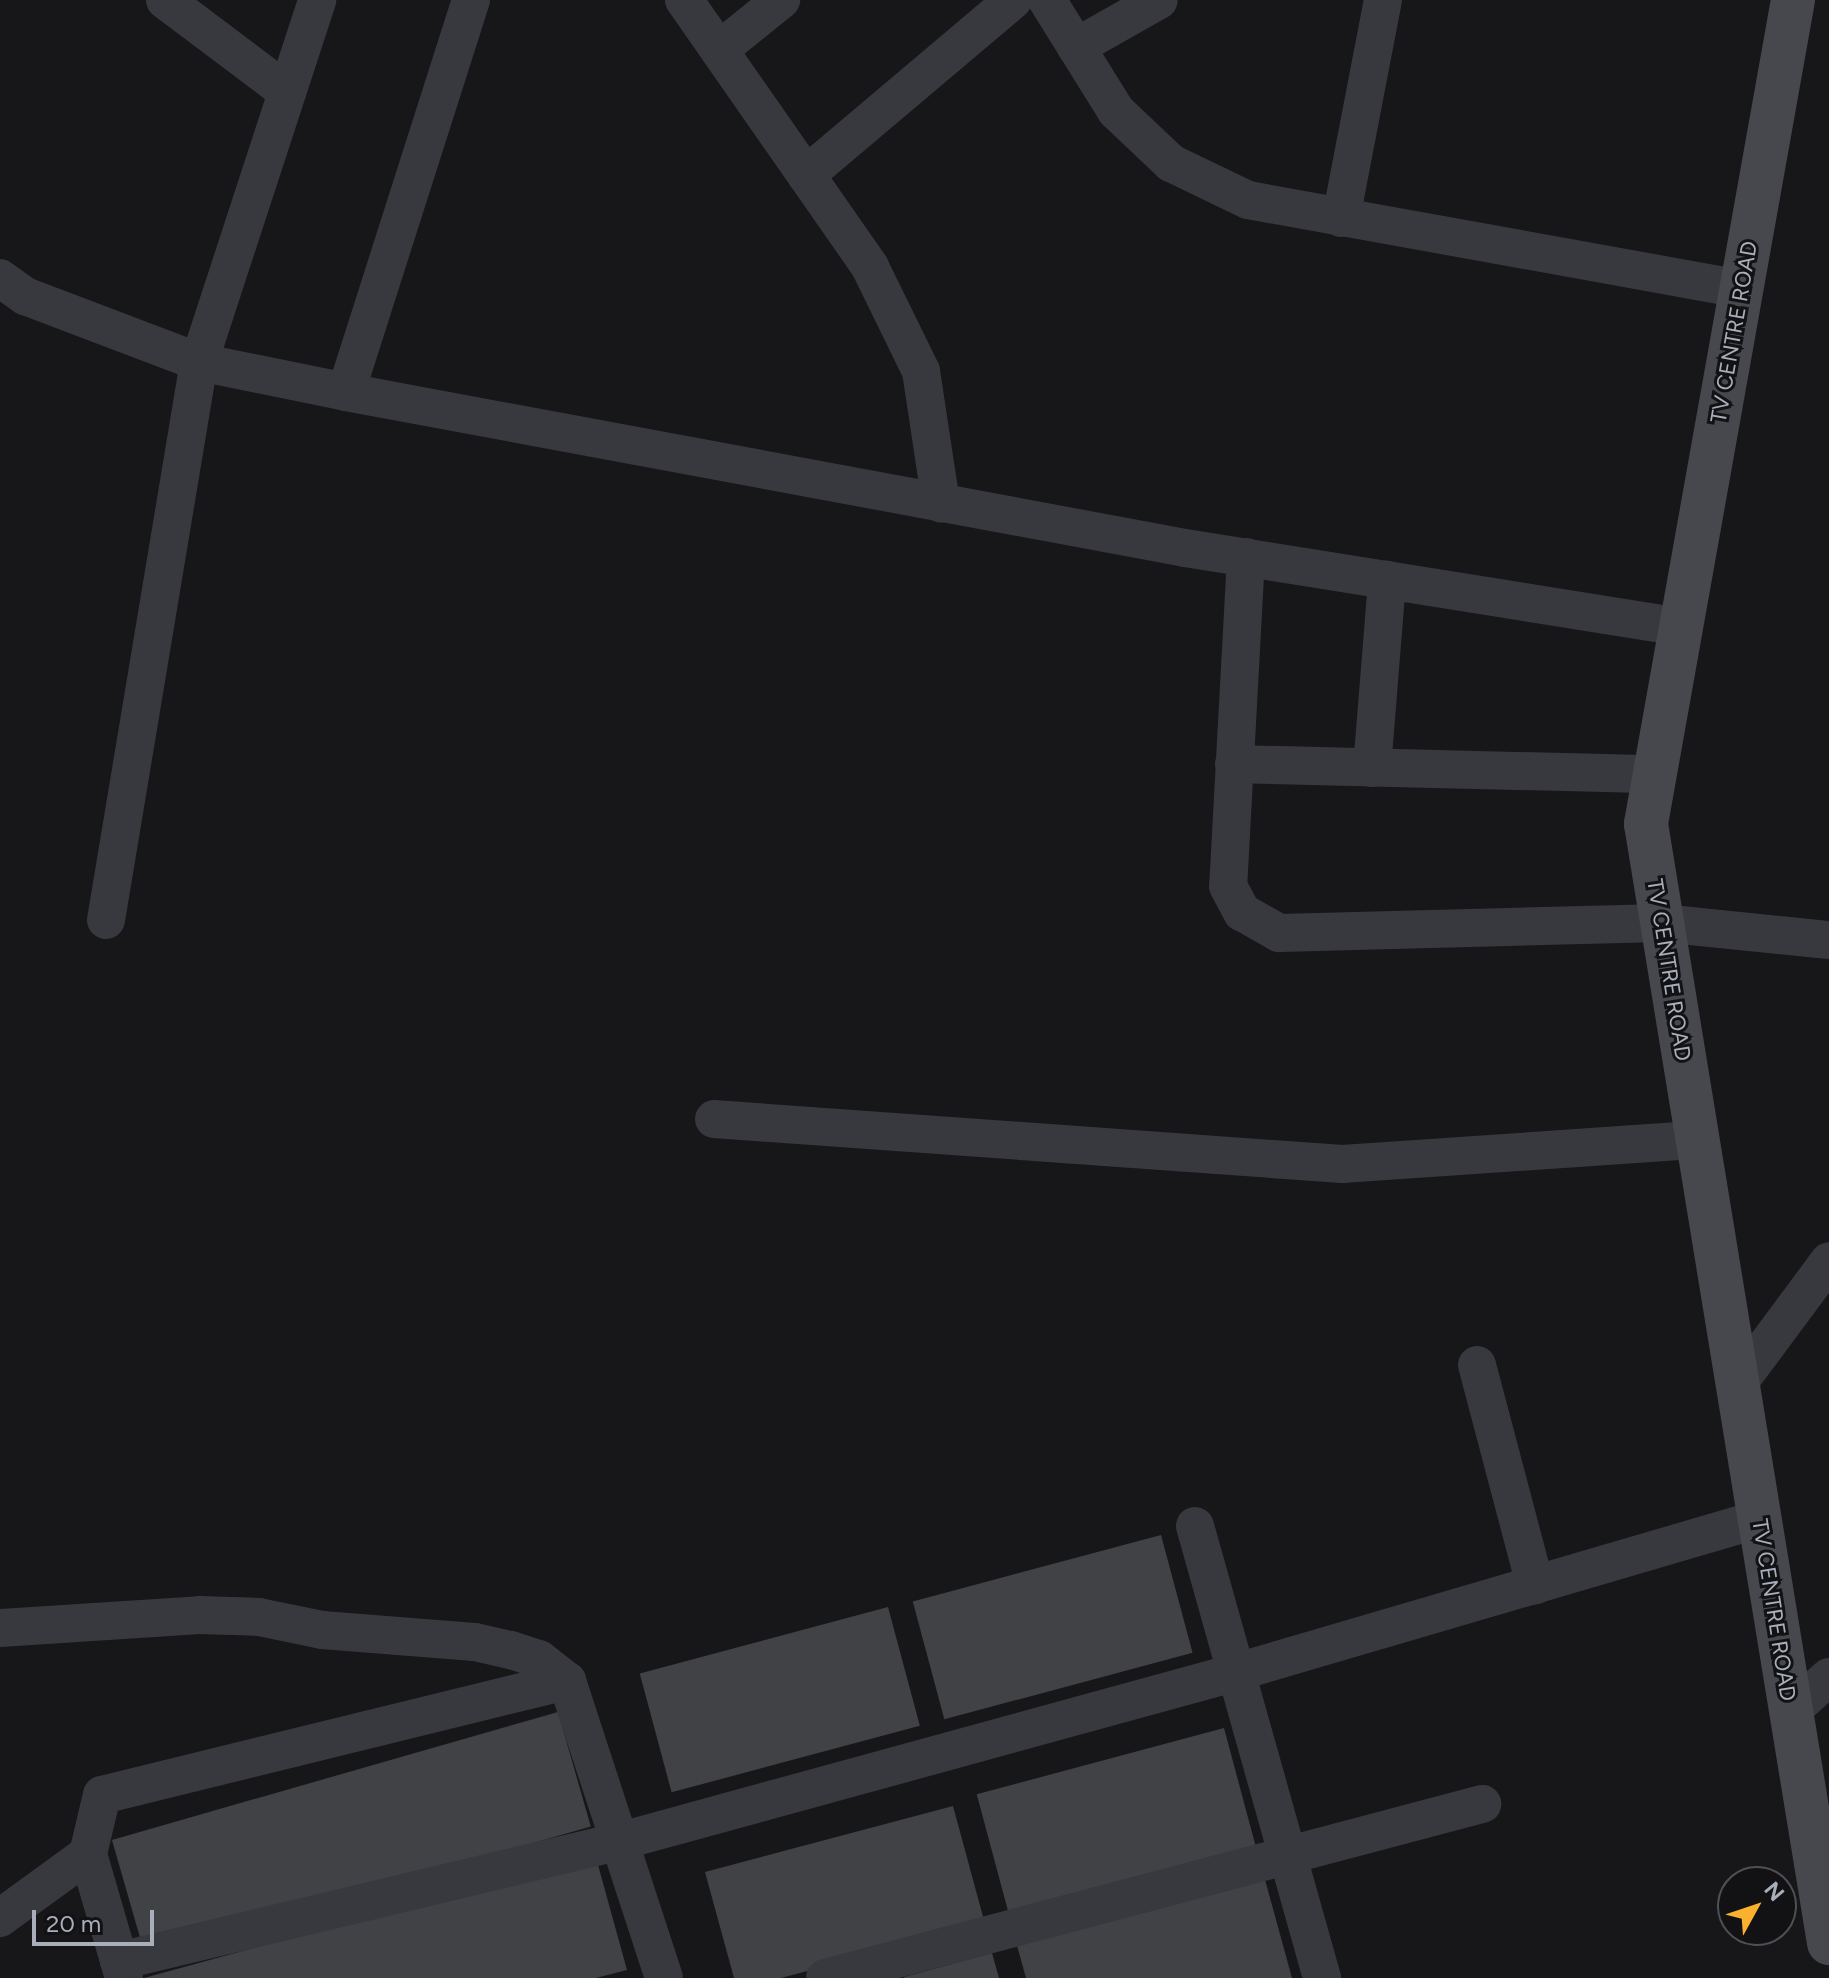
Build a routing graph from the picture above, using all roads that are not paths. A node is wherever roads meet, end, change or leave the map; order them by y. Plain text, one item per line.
1 (165, 0) edge
2 (317, 0) edge
3 (471, 0) edge
4 (684, 0) edge
5 (781, 0) edge
6 (1013, 0) edge
7 (1047, 0) edge
8 (1159, 0) edge
9 (1383, 0) edge
10 (1793, 0) edge
11 (1076, 47) junction
12 (719, 50) junction
13 (287, 92) junction
14 (806, 175) junction
15 (1341, 218) junction
16 (0, 278) edge
17 (1741, 289) junction
18 (199, 362) junction
19 (346, 392) junction
20 (941, 503) junction
21 (1246, 557) junction
22 (1387, 580) junction
23 (1681, 627) junction
24 (1234, 764) junction
25 (1372, 768) junction
26 (1655, 774) junction
27 (106, 920) dead end
28 (1661, 923) junction
29 (1829, 940) edge
30 (714, 1119) dead end
31 (1697, 1140) junction
32 (1829, 1261) edge
33 (1477, 1365) dead end
34 (1737, 1385) junction
35 (1759, 1519) junction
36 (1195, 1526) dead end
37 (1535, 1585) junction
38 (0, 1628) edge
39 (1237, 1672) junction
40 (1829, 1677) edge
41 (567, 1681) junction
42 (1791, 1711) junction
43 (1482, 1804) dead end
44 (621, 1841) junction
45 (1290, 1853) junction
46 (88, 1854) junction
47 (0, 1918) edge
48 (1829, 1943) edge
49 (121, 1970) edge
50 (664, 1978) edge
51 (825, 1978) edge
52 (1322, 1978) edge

1 - 13 street
2 - 13 street
3 - 19 street
4 - 12 street
5 - 12 street
6 - 14 street
7 - 11 street
8 - 11 street
9 - 15 street
10 - 17 main road, TV CENTRE ROAD
11 - 15 street
12 - 14 street
13 - 18 street
14 - 20 street
15 - 17 street
16 - 18 street
17 - 23 main road, TV CENTRE ROAD
18 - 19 street
18 - 27 street
19 - 20 street
20 - 21 street
21 - 22 street
21 - 24 street
22 - 23 street
22 - 25 street
23 - 26 main road, TV CENTRE ROAD
24 - 25 street
24 - 28 street
25 - 26 street
26 - 28 main road, TV CENTRE ROAD
28 - 29 street
28 - 31 main road, TV CENTRE ROAD
30 - 31 street
31 - 34 main road, TV CENTRE ROAD
32 - 34 street
33 - 37 street
34 - 35 main road, TV CENTRE ROAD
35 - 37 street
35 - 42 main road, TV CENTRE ROAD
36 - 39 street
37 - 39 street
38 - 41 street
39 - 44 street
39 - 45 street
40 - 42 street
41 - 44 street
41 - 46 street
42 - 48 main road, TV CENTRE ROAD
43 - 45 street
44 - 49 street
44 - 50 street
45 - 51 street
45 - 52 street
46 - 47 street
46 - 49 street

